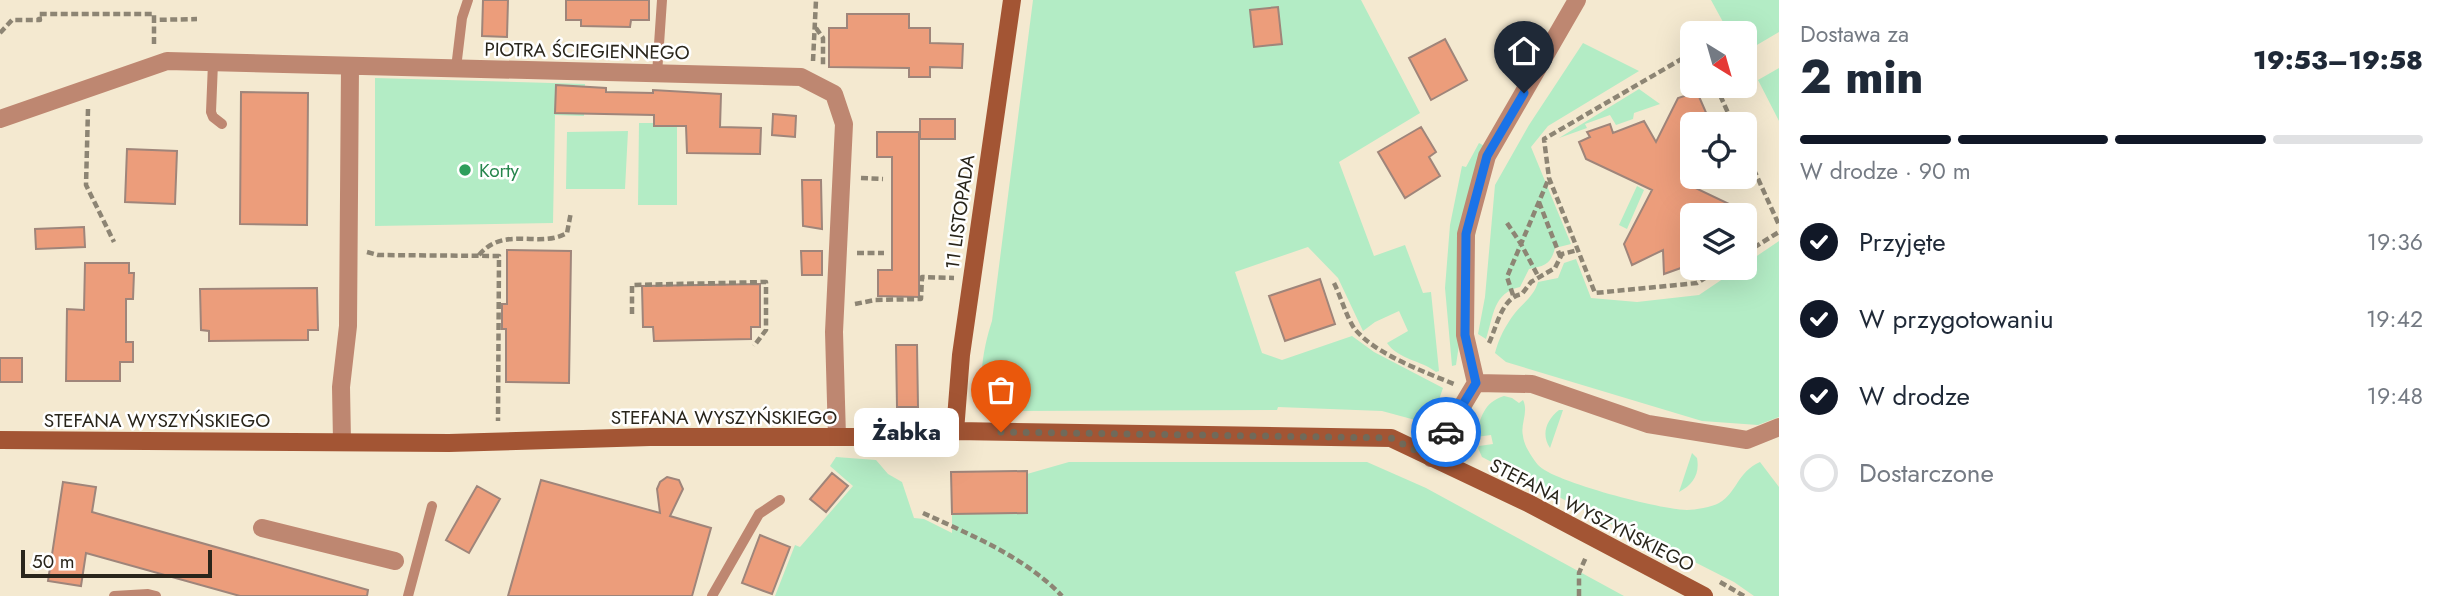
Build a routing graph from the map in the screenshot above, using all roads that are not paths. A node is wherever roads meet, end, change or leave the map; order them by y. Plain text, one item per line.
1 (468, 0) edge
2 (662, 0) edge
3 (1012, 0) edge
4 (1572, 3) edge
5 (213, 63) junction
6 (350, 66) junction
7 (456, 68) junction
8 (657, 74) junction
9 (0, 119) edge
10 (222, 124) dead end
11 (1473, 387) junction
12 (1779, 427) edge
13 (955, 431) junction
14 (837, 437) junction
15 (0, 440) edge
16 (342, 441) junction
17 (1431, 458) junction
18 (780, 500) dead end
19 (432, 506) dead end
20 (261, 528) dead end
21 (395, 561) joint
22 (416, 566) junction
23 (114, 596) edge
24 (156, 596) edge
25 (408, 596) edge
26 (712, 596) edge
27 (1704, 596) edge

1 - 7 lane
2 - 8 lane
3 - 13 street, 11 LISTOPADA
4 - 11 street
5 - 6 street, PIOTRA ŚCIEGIENNEGO
5 - 9 street, PIOTRA ŚCIEGIENNEGO
5 - 10 lane
6 - 7 street, PIOTRA ŚCIEGIENNEGO
6 - 16 street
7 - 8 street, PIOTRA ŚCIEGIENNEGO
8 - 14 street, PIOTRA ŚCIEGIENNEGO
11 - 12 street
11 - 17 street
13 - 14 street, STEFANA WYSZYŃSKIEGO
13 - 17 street, STEFANA WYSZYŃSKIEGO
14 - 16 street, STEFANA WYSZYŃSKIEGO
15 - 16 street, STEFANA WYSZYŃSKIEGO
17 - 27 street, STEFANA WYSZYŃSKIEGO
18 - 26 lane
19 - 22 lane
20 - 21 street
21 - 22 lane
22 - 25 lane
23 - 24 lane

